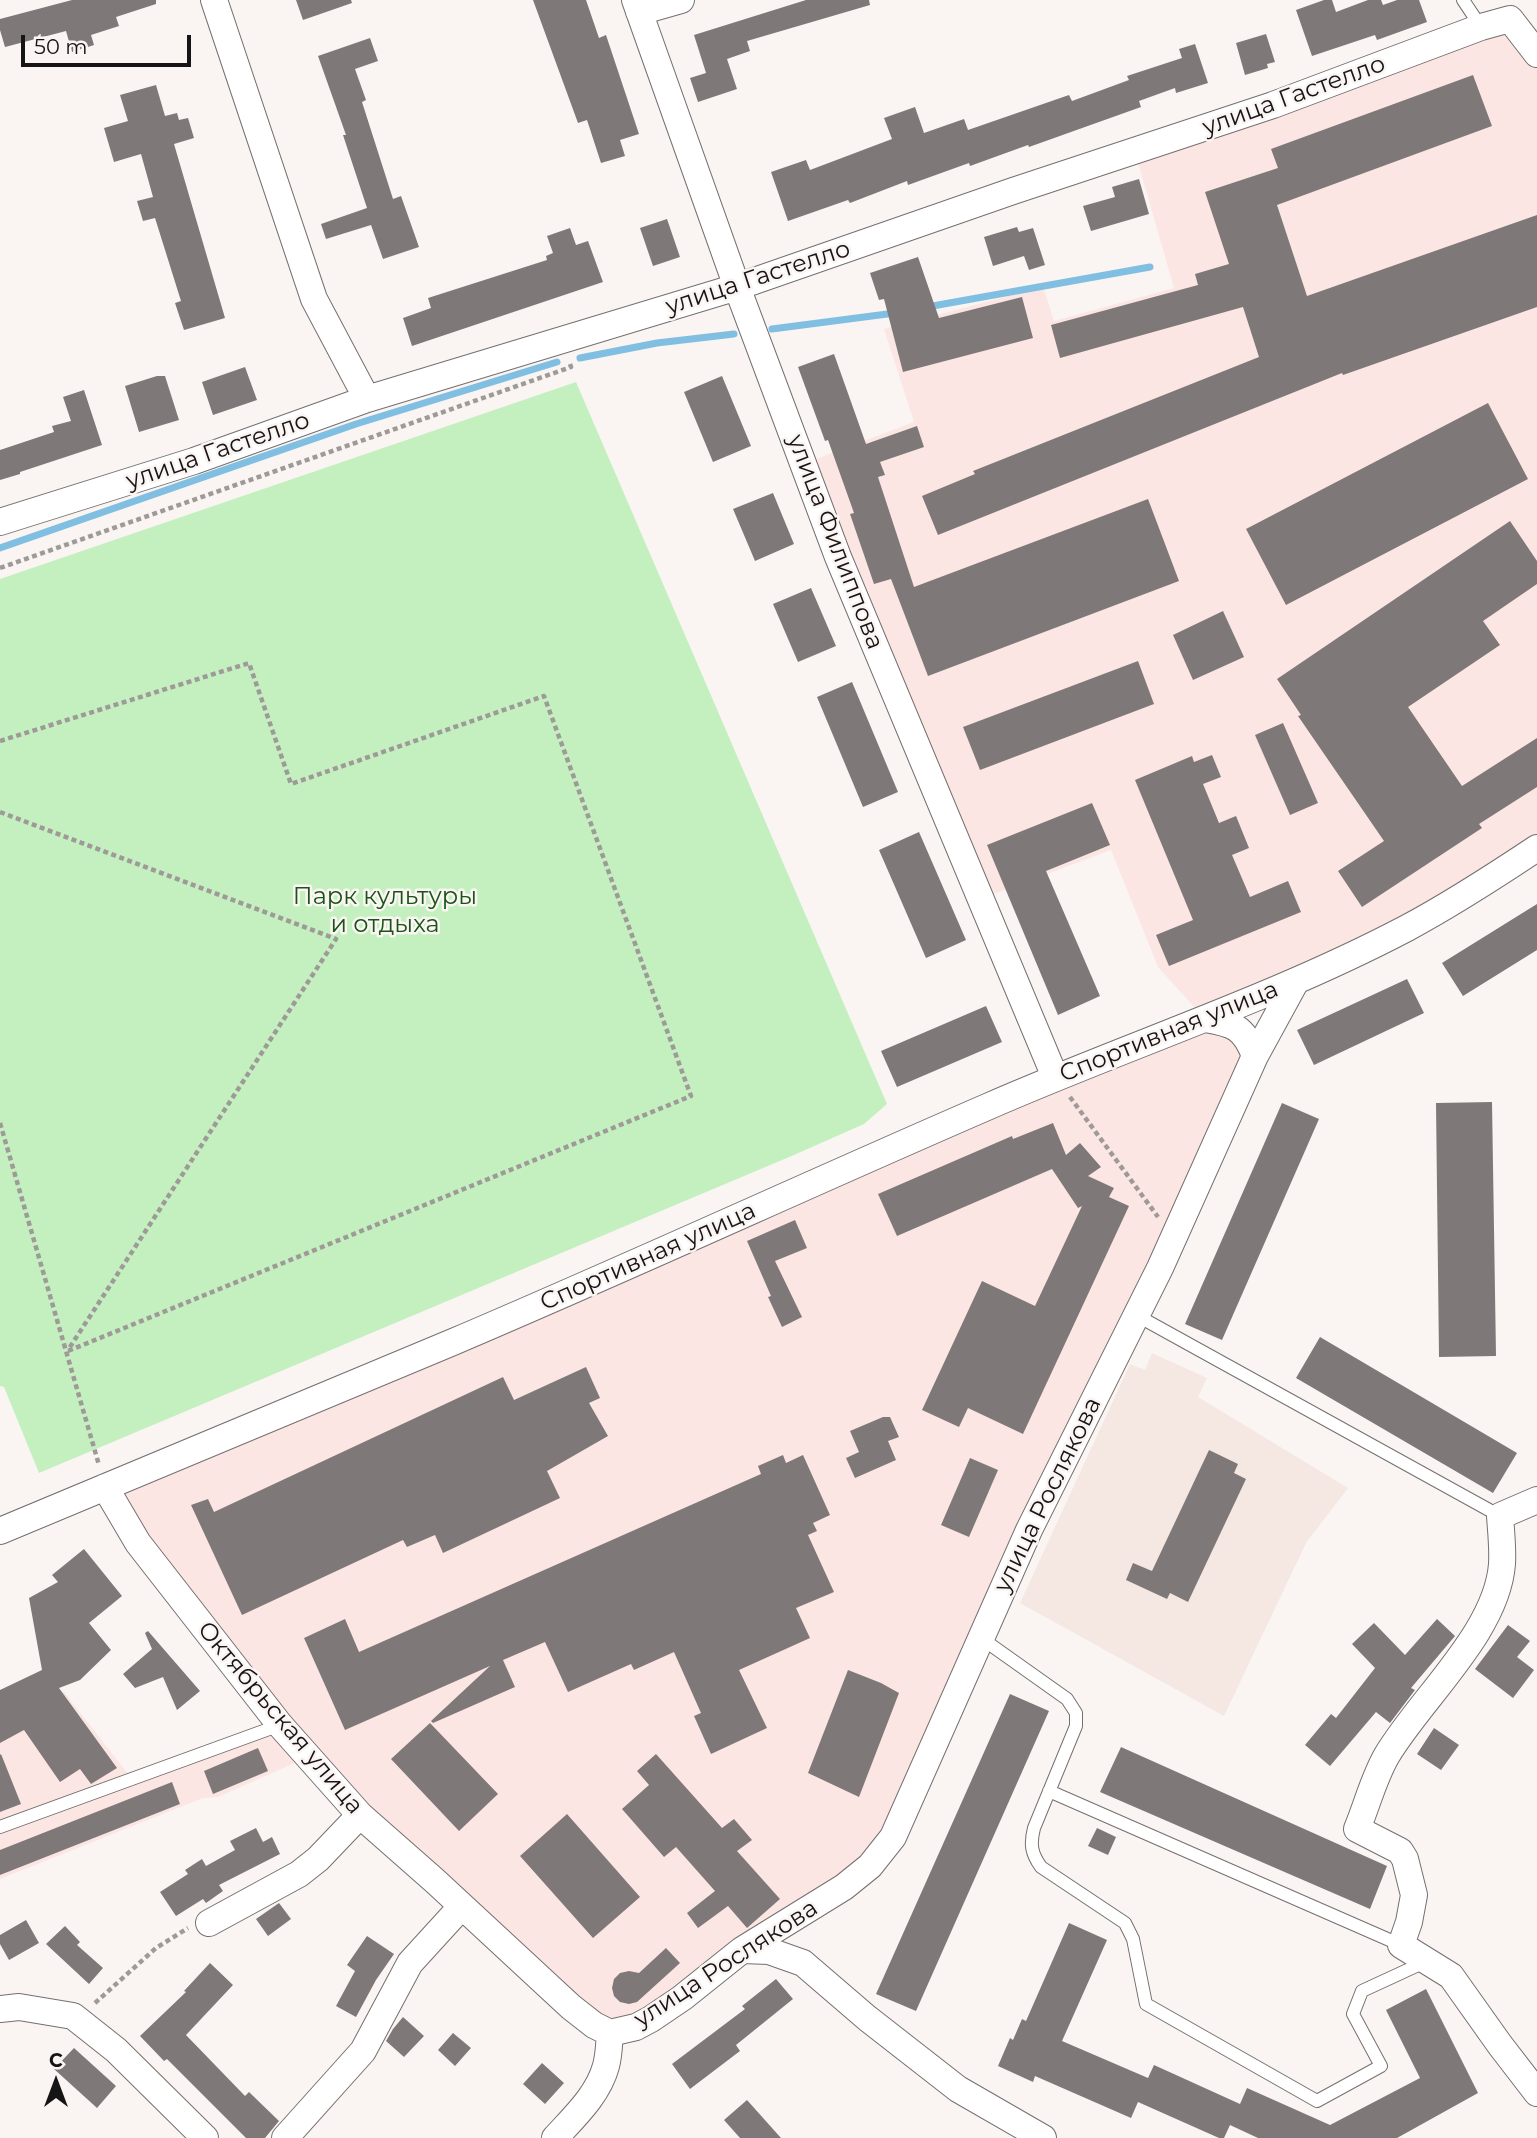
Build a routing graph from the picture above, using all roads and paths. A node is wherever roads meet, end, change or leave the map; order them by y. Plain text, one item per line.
1 (214, 0) edge
2 (681, 0) edge
3 (1463, 0) edge
4 (637, 6) edge
5 (1481, 27) junction
6 (1537, 54) edge
7 (737, 287) junction
8 (561, 340) junction
9 (368, 399) junction
10 (0, 522) edge
11 (0, 568) edge
12 (0, 741) edge
13 (0, 812) edge
14 (1537, 848) edge
15 (1296, 981) junction
16 (1205, 1019) junction
17 (1255, 1056) junction
18 (1055, 1077) junction
19 (0, 1124) edge
20 (1173, 1238) junction
21 (1136, 1315) junction
22 (68, 1351) junction
23 (105, 1486) junction
24 (1537, 1500) edge
25 (1500, 1516) junction
26 (0, 1531) edge
27 (981, 1638) junction
28 (280, 1725) junction
29 (1049, 1791) junction
30 (360, 1815) junction
31 (0, 1827) edge
32 (462, 1906) junction
33 (796, 1918) junction
34 (209, 1923) joint
35 (1401, 1945) junction
36 (742, 1950) junction
37 (1427, 1961) junction
38 (803, 1963) junction
39 (0, 2009) edge
40 (73, 2016) junction
41 (610, 2033) junction
42 (1537, 2092) edge
43 (205, 2138) edge
44 (285, 2138) edge
45 (555, 2138) edge
46 (1043, 2138) edge

1 - 9 street
2 - 4 street
3 - 5 lane
4 - 7 street, улица Филиппова
5 - 6 street, улица Гастелло
5 - 7 street, улица Гастелло
7 - 8 street, улица Гастелло
7 - 18 street, улица Филиппова
8 - 9 street, улица Гастелло
8 - 11 path
9 - 10 street, улица Гастелло
12 - 22 path
13 - 22 path
14 - 15 street
15 - 16 street, Спортивная улица
15 - 17 street, улица Рослякова
16 - 17 street
16 - 18 street, Спортивная улица
17 - 20 street, улица Рослякова
18 - 20 path
18 - 23 street, Спортивная улица
19 - 22 path
20 - 21 street, улица Рослякова
21 - 25 lane
21 - 27 street, улица Рослякова
22 - 23 path
23 - 26 street, Спортивная улица
23 - 28 street, Октябрьская улица
24 - 25 street
25 - 35 street
27 - 29 lane
27 - 33 street, улица Рослякова
28 - 30 street, Октябрьская улица
28 - 31 lane
29 - 35 lane
29 - 37 lane
30 - 32 street, Октябрьская улица
30 - 34 street
32 - 41 street, Октябрьская улица
32 - 44 street
33 - 36 street, улица Рослякова
33 - 38 street
34 - 40 path
35 - 37 street
36 - 38 street
36 - 41 street, улица Рослякова
37 - 42 street
38 - 46 street
39 - 40 street
40 - 43 street
41 - 45 street, улица Рослякова

